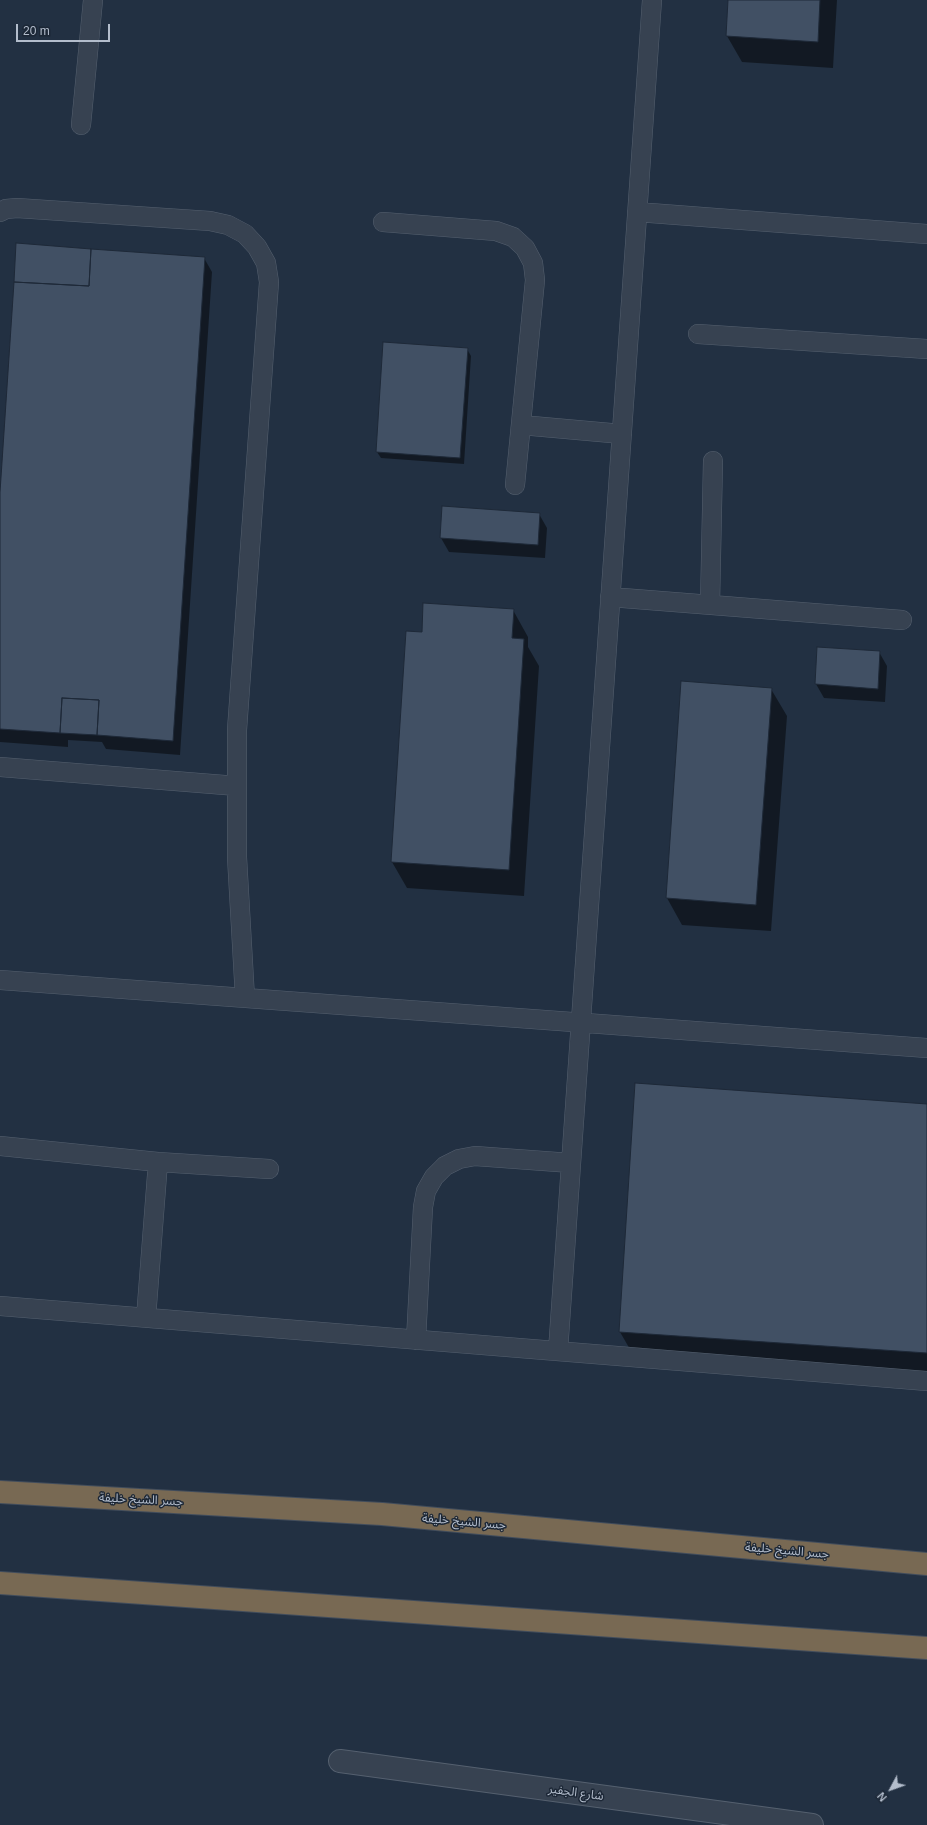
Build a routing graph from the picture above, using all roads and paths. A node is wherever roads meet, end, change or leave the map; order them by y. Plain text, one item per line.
1 (93, 0) edge
2 (652, 0) edge
3 (81, 125) dead end
4 (0, 212) edge
5 (637, 212) junction
6 (384, 222) dead end
7 (927, 234) edge
8 (698, 334) dead end
9 (927, 349) edge
10 (521, 425) junction
11 (622, 434) junction
12 (713, 462) dead end
13 (516, 485) dead end
14 (610, 597) junction
15 (710, 605) junction
16 (902, 620) dead end
17 (0, 767) edge
18 (237, 786) junction
19 (0, 980) edge
20 (245, 998) junction
21 (581, 1023) junction
22 (927, 1048) edge
23 (0, 1146) edge
24 (158, 1162) junction
25 (571, 1163) junction
26 (269, 1169) dead end
27 (0, 1306) edge
28 (146, 1318) junction
29 (416, 1340) junction
30 (558, 1351) junction
31 (927, 1381) edge
32 (0, 1492) edge
33 (927, 1564) edge
34 (0, 1583) edge
35 (927, 1648) edge
36 (340, 1761) dead end
37 (812, 1825) edge

1 - 3 lane
2 - 5 lane
4 - 18 lane
5 - 7 lane
5 - 11 lane
6 - 10 lane
8 - 9 lane
10 - 11 lane
10 - 13 lane
11 - 14 lane
12 - 15 lane
14 - 15 lane
14 - 21 lane
15 - 16 lane
17 - 18 lane
18 - 20 lane
19 - 20 lane
20 - 21 lane
21 - 22 lane
21 - 25 lane
23 - 24 lane
24 - 26 lane
24 - 28 lane
25 - 29 lane
25 - 30 lane
27 - 28 lane
28 - 29 lane
29 - 30 lane
30 - 31 lane
32 - 33 highway, جسر الشيخ خليفة
34 - 35 highway
36 - 37 street, شارع الجفير

